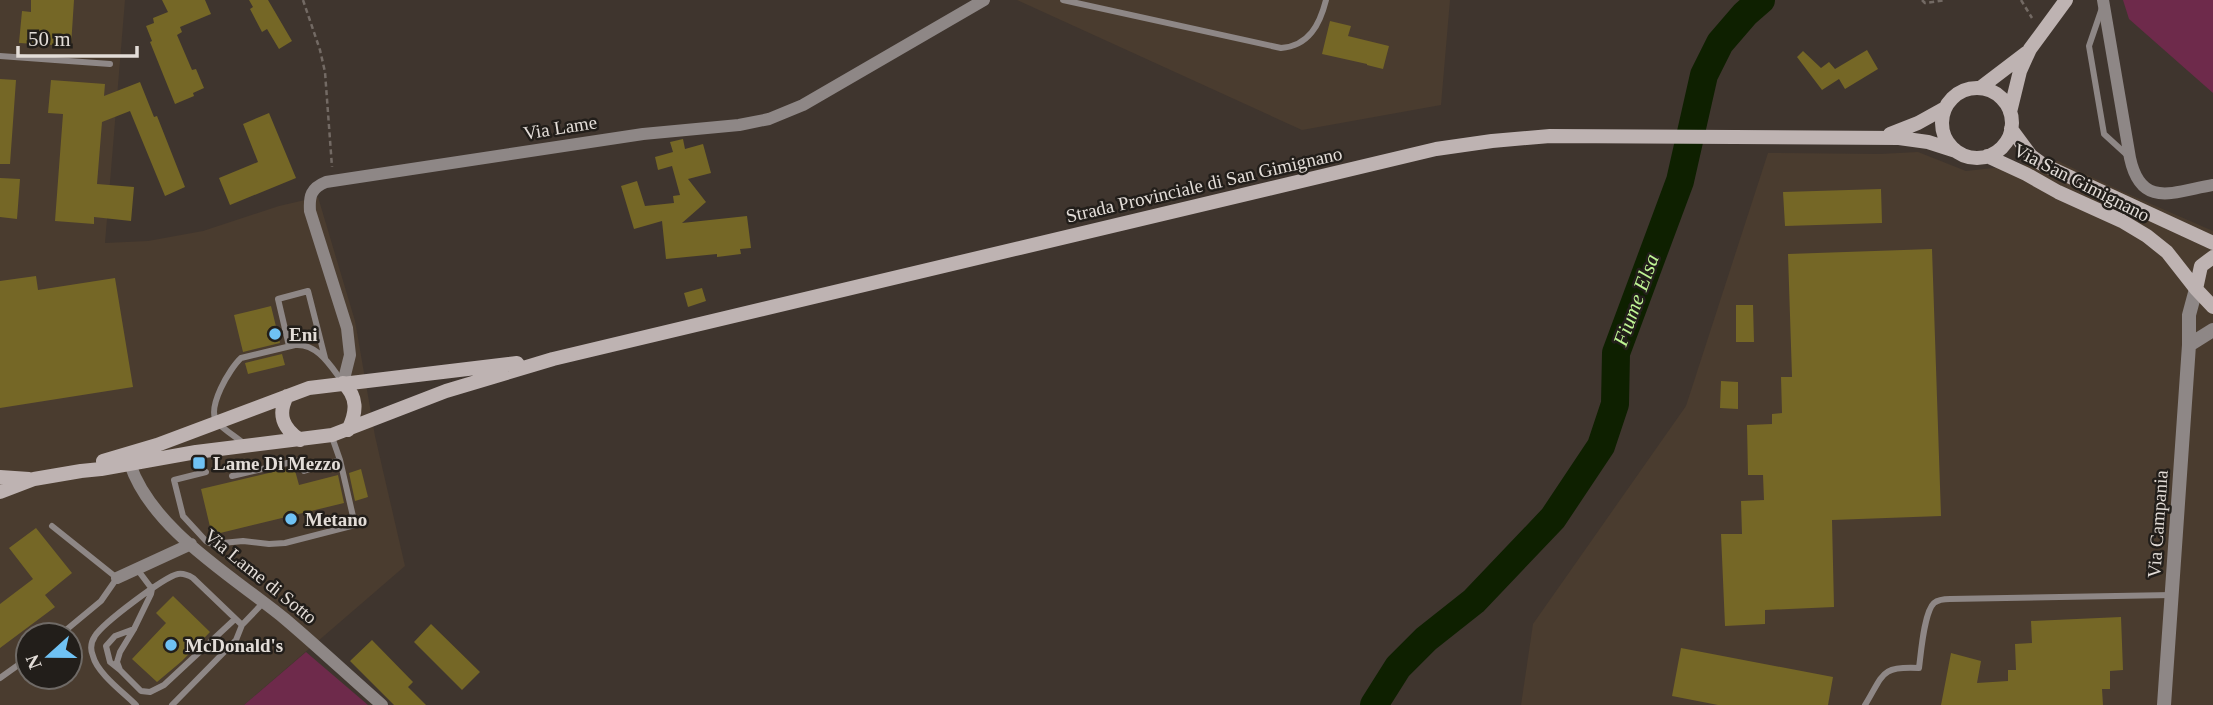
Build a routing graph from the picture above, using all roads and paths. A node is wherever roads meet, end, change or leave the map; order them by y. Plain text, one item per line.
1 (303, 0) edge
2 (984, 0) edge
3 (1063, 0) edge
4 (1326, 0) edge
5 (1922, 0) edge
6 (1946, 0) edge
7 (2021, 0) edge
8 (2066, 0) edge
9 (2104, 1) edge
10 (1095, 3) edge
11 (2042, 33) junction
12 (2029, 49) junction
13 (0, 56) edge
14 (110, 64) dead end
15 (1980, 88) junction
16 (1945, 108) junction
17 (2010, 112) junction
18 (2011, 129) junction
19 (1875, 138) junction
20 (1956, 151) junction
21 (1987, 156) junction
22 (2130, 158) junction
23 (334, 181) junction
24 (2213, 185) edge
25 (2213, 243) edge
26 (2213, 257) edge
27 (2196, 289) junction
28 (2213, 307) edge
29 (2213, 330) edge
30 (2189, 345) junction
31 (289, 346) junction
32 (325, 359) junction
33 (553, 359) junction
34 (343, 383) junction
35 (287, 396) junction
36 (218, 422) junction
37 (348, 430) junction
38 (332, 435) junction
39 (299, 440) junction
40 (246, 446) junction
41 (340, 460) junction
42 (130, 464) junction
43 (81, 471) junction
44 (206, 471) dead end
45 (232, 476) dead end
46 (0, 477) edge
47 (34, 479) junction
48 (0, 492) edge
49 (183, 516) junction
50 (52, 526) dead end
51 (176, 530) junction
52 (191, 544) junction
53 (137, 569) junction
54 (117, 578) junction
55 (152, 589) junction
56 (2172, 595) junction
57 (264, 602) junction
58 (235, 618) junction
59 (77, 621) edge
60 (242, 625) junction
61 (225, 628) junction
62 (134, 629) junction
63 (236, 640) junction
64 (120, 670) junction
65 (136, 705) edge
66 (172, 705) edge
67 (382, 705) edge
68 (1865, 705) edge
69 (2164, 705) edge

1 - 23 path
2 - 23 street, Via Lame
3 - 10 lane
4 - 10 lane
5 - 6 path
7 - 11 path
8 - 11 main road, Via San Gimignano
9 - 22 street
9 - 22 lane
11 - 12 main road, Via San Gimignano
12 - 15 main road, Via San Gimignano
12 - 17 main road, Via San Gimignano
13 - 14 lane
15 - 16 main road, Via San Gimignano
15 - 17 main road, Via San Gimignano
16 - 19 main road, Strada Provinciale di San Gimignano
16 - 20 main road
17 - 18 main road, Via San Gimignano
18 - 21 main road, Via San Gimignano
18 - 25 main road, Via San Gimignano
19 - 20 main road, Strada Provinciale di San Gimignano
19 - 33 main road, Strada Provinciale di San Gimignano
20 - 21 main road, Via San Gimignano
21 - 27 main road, Via San Gimignano
22 - 24 street
23 - 34 street
26 - 27 main road
27 - 28 main road, Via San Gimignano
27 - 30 street, Via Campania
29 - 30 street
30 - 56 street, Via Campania
31 - 32 lane
31 - 32 lane
31 - 36 lane
32 - 34 lane
33 - 34 main road, Strada Provinciale di San Gimignano
33 - 37 main road, Strada Provinciale di San Gimignano
34 - 35 main road, Strada Provinciale di San Gimignano
34 - 37 main road
35 - 36 main road, Strada Provinciale di San Gimignano
35 - 39 main road
36 - 40 lane
36 - 43 main road, Strada Provinciale di San Gimignano
37 - 38 main road, Strada Provinciale di San Gimignano
38 - 39 main road, Strada Provinciale di San Gimignano
38 - 41 lane
39 - 40 main road, Strada Provinciale di San Gimignano
40 - 42 main road, Strada Provinciale di San Gimignano
41 - 45 lane
41 - 49 lane
42 - 43 main road, Strada Provinciale di San Gimignano
42 - 51 street, Via Lame di Sotto
43 - 47 main road, Strada Provinciale di San Gimignano
44 - 49 lane
46 - 47 main road, Strada Provinciale di San Gimignano
47 - 48 main road, Strada Provinciale di San Gimignano
49 - 51 lane
50 - 54 lane
51 - 52 street, Via Lame di Sotto
52 - 53 street
52 - 57 street, Via Lame di Sotto
53 - 54 street
53 - 55 lane
54 - 59 lane
55 - 58 lane
55 - 62 lane
55 - 65 lane
56 - 68 lane
56 - 69 street, Via Campania
57 - 60 lane
57 - 67 street, Via Lame di Sotto
58 - 60 lane
58 - 61 lane
60 - 63 lane
61 - 63 lane
61 - 64 lane
62 - 64 lane
62 - 64 lane
63 - 66 lane

